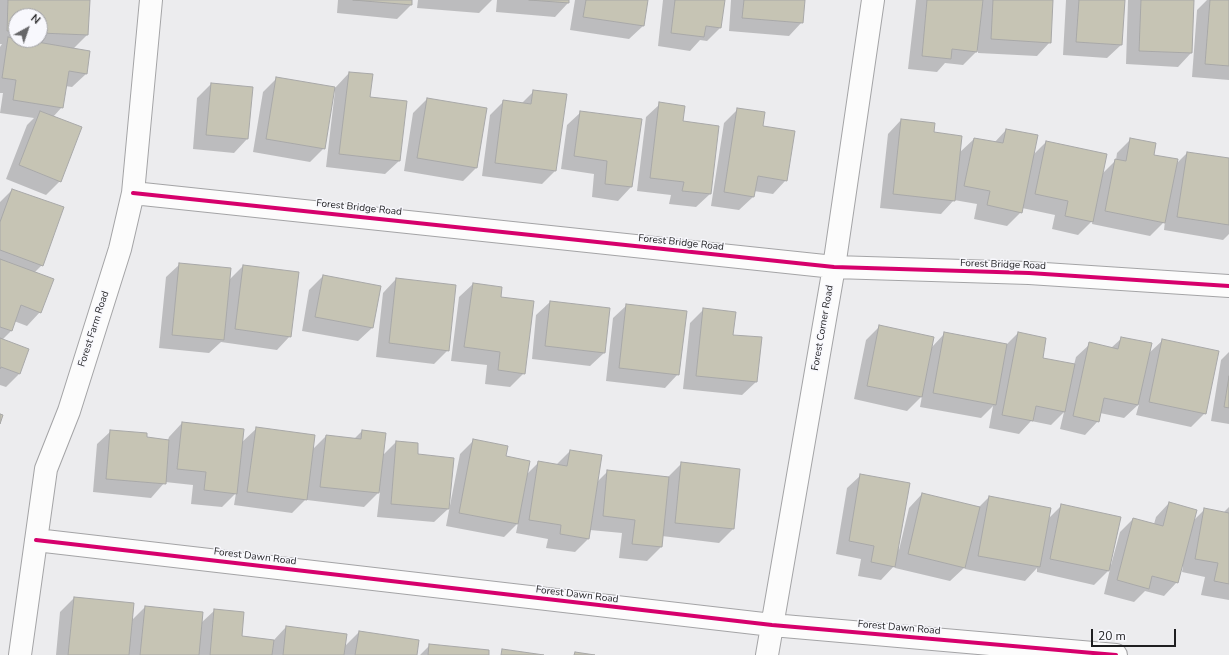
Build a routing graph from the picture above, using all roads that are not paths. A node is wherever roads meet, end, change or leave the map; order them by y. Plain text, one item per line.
1 (151, 0) edge
2 (873, 0) edge
3 (132, 192) junction
4 (834, 267) junction
5 (1229, 286) edge
6 (36, 540) junction
7 (772, 625) junction
8 (20, 655) edge
9 (767, 655) edge
10 (1116, 655) edge

1 - 3 street, Forest Farm Road
2 - 4 street, Forest Corner Road
3 - 4 street, Forest Bridge Road
3 - 6 street, Forest Farm Road
4 - 5 street, Forest Bridge Road
4 - 7 street, Forest Corner Road
6 - 7 street, Forest Dawn Road
6 - 8 street, Forest Farm Road
7 - 9 street, Forest Corner Road
7 - 10 street, Forest Dawn Road

